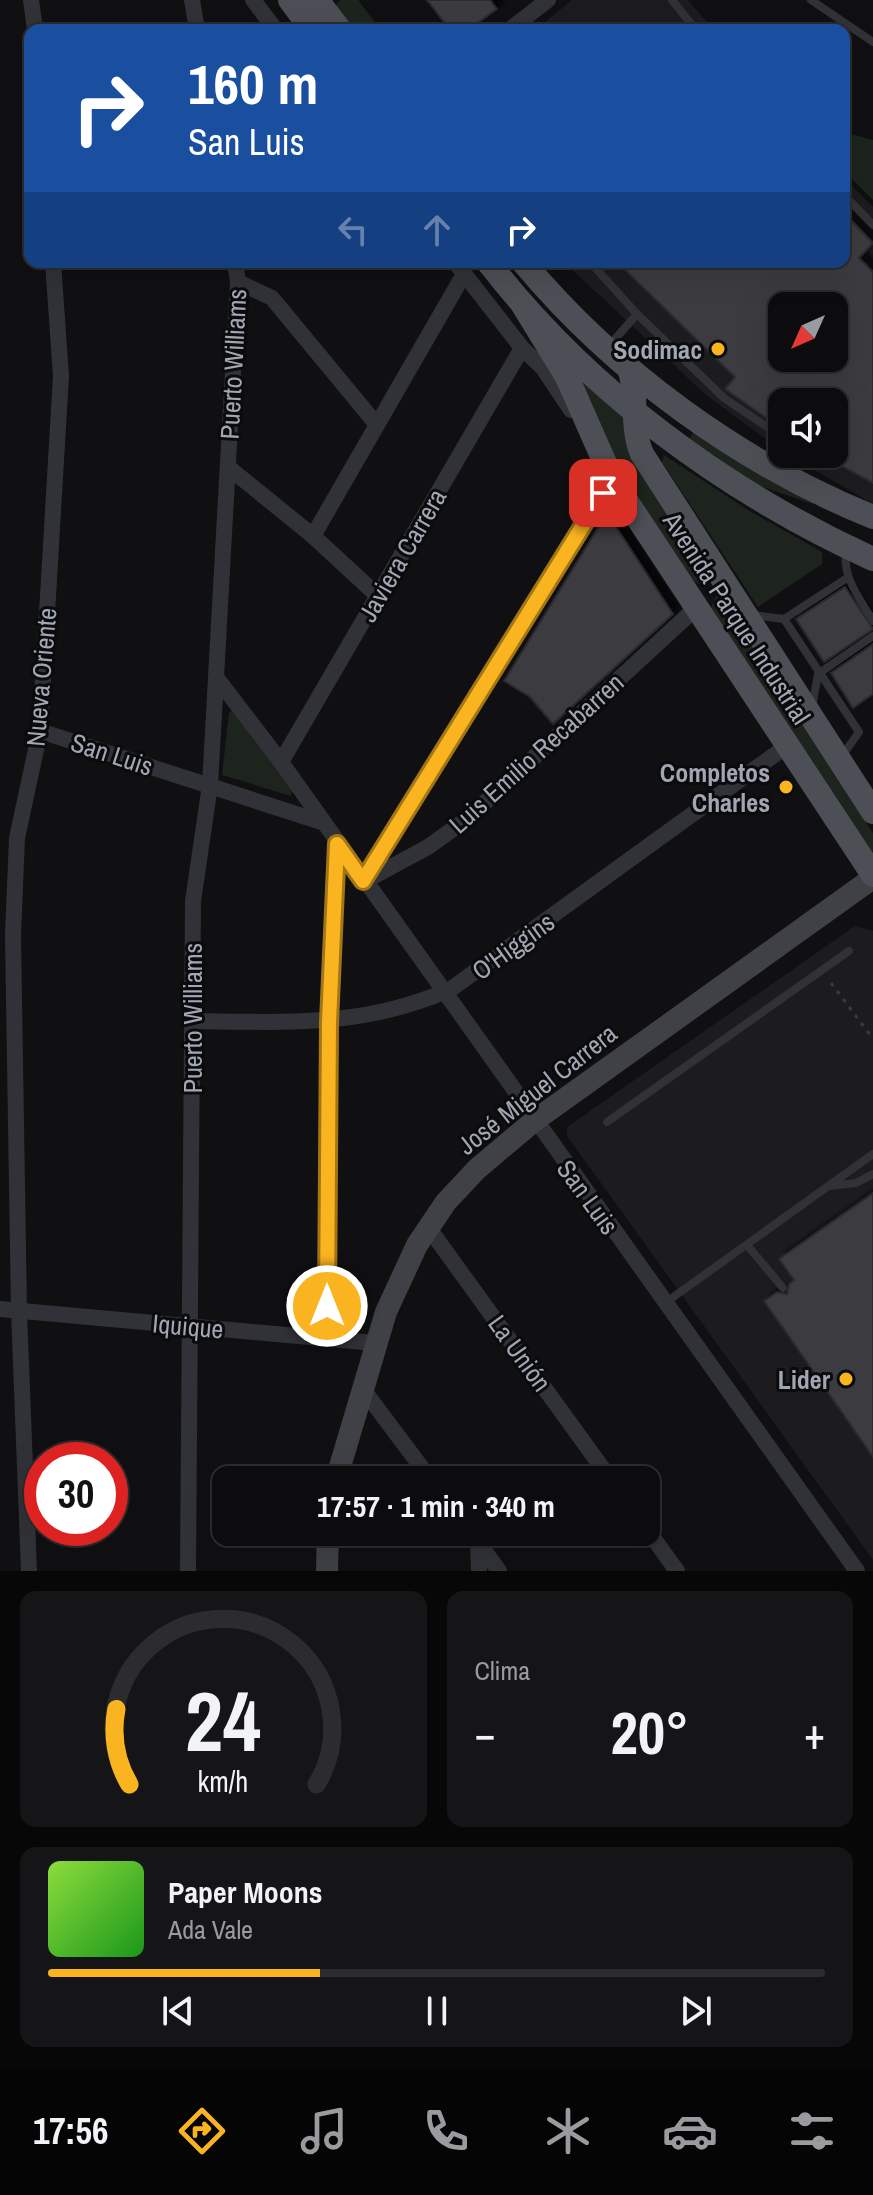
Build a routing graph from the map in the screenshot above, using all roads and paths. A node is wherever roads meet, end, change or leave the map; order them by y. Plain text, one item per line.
1 (31, 0) edge
2 (192, 0) edge
3 (253, 0) edge
4 (290, 0) edge
5 (548, 0) edge
6 (672, 0) edge
7 (811, 0) edge
8 (325, 3) edge
9 (34, 24) edge
10 (196, 24) edge
11 (271, 24) edge
12 (308, 24) edge
13 (337, 24) edge
14 (517, 24) edge
15 (691, 24) edge
16 (846, 24) edge
17 (850, 26) edge
18 (873, 42) edge
19 (850, 201) edge
20 (873, 225) edge
21 (53, 268) edge
22 (236, 268) edge
23 (459, 268) edge
24 (493, 268) edge
25 (529, 268) edge
26 (595, 268) edge
27 (238, 282) junction
28 (521, 302) junction
29 (637, 314) junction
30 (522, 348) junction
31 (607, 349) junction
32 (628, 365) junction
33 (637, 411) junction
34 (377, 425) junction
35 (768, 428) edge
36 (228, 467) junction
37 (612, 479) junction
38 (873, 517) edge
39 (313, 536) junction
40 (846, 547) junction
41 (873, 559) edge
42 (847, 578) junction
43 (728, 588) junction
44 (378, 596) junction
45 (697, 607) junction
46 (745, 614) junction
47 (784, 619) junction
48 (873, 621) edge
49 (873, 636) edge
50 (818, 674) junction
51 (216, 677) junction
52 (810, 715) junction
53 (40, 731) junction
54 (788, 745) junction
55 (839, 760) junction
56 (281, 762) junction
57 (210, 785) junction
58 (873, 812) edge
59 (321, 822) junction
60 (337, 844) junction
61 (873, 876) edge
62 (363, 881) junction
63 (6, 934) edge
64 (849, 951) dead end
65 (831, 983) dead end
66 (443, 993) junction
67 (191, 1021) junction
68 (329, 1022) junction
69 (873, 1039) edge
70 (534, 1121) junction
71 (607, 1122) dead end
72 (873, 1154) edge
73 (873, 1174) edge
74 (829, 1186) junction
75 (428, 1227) junction
76 (747, 1245) junction
77 (783, 1288) dead end
78 (664, 1303) junction
79 (0, 1309) edge
80 (19, 1312) junction
81 (191, 1326) junction
82 (327, 1338) junction
83 (375, 1343) junction
84 (362, 1388) junction
85 (340, 1466) edge
86 (420, 1466) edge
87 (601, 1466) edge
88 (328, 1546) edge
89 (476, 1546) edge
90 (481, 1546) edge
91 (659, 1546) edge
92 (29, 1571) edge
93 (188, 1571) edge
94 (327, 1571) edge
95 (479, 1571) edge
96 (499, 1571) edge
97 (677, 1571) edge
98 (857, 1571) edge

1 - 9 street
2 - 10 street
3 - 11 street
4 - 12 main road
5 - 14 street
6 - 15 lane
7 - 16 lane
8 - 13 main road
17 - 18 lane
19 - 20 lane
21 - 53 street, Nueva Oriente
22 - 27 street, Puerto Williams
23 - 30 street
23 - 34 street
24 - 28 main road
25 - 31 main road
26 - 29 lane
27 - 34 street
27 - 36 street, Puerto Williams
28 - 33 main road
28 - 37 main road, Avenida Parque Industrial
29 - 31 lane
29 - 35 lane
30 - 37 street
30 - 44 street, Javiera Carrera
31 - 32 main road
32 - 33 main road, Avenida Parque Industrial
32 - 38 main road
33 - 40 main road
33 - 43 main road, Avenida Parque Industrial
34 - 39 street
36 - 39 street, Puerto Williams
36 - 51 street, Puerto Williams
37 - 45 main road, Avenida Parque Industrial
37 - 62 street
39 - 44 street, Puerto Williams
40 - 41 main road
40 - 42 lane
42 - 47 lane
42 - 48 lane
43 - 45 main road
43 - 46 main road, Avenida Parque Industrial
44 - 56 street, Javiera Carrera
45 - 54 main road, Avenida Parque Industrial
45 - 62 street, Luis Emilio Recabarren
46 - 47 lane
46 - 52 main road, Avenida Parque Industrial
47 - 50 lane
49 - 50 lane
50 - 52 lane
50 - 55 lane
51 - 56 street, San Luis
51 - 57 street, Puerto Williams
52 - 55 main road, Avenida Parque Industrial
53 - 57 street, San Luis
53 - 63 street, Nueva Oriente
54 - 61 main road, Avenida Parque Industrial
54 - 66 street, O'Higgins
55 - 58 main road, Avenida Parque Industrial
56 - 59 street, San Luis
57 - 59 street, San Luis
57 - 67 street, Puerto Williams
59 - 60 street, San Luis
60 - 62 street, San Luis
60 - 68 street
61 - 70 street, José Miguel Carrera
62 - 66 street, San Luis
63 - 80 street, Nueva Oriente
64 - 71 lane
65 - 69 path
66 - 68 street, O'Higgins
66 - 70 street, San Luis
67 - 68 street, O'Higgins
67 - 81 street, Puerto Williams
68 - 82 street
70 - 75 street, José Miguel Carrera
70 - 78 street, San Luis
72 - 74 lane
73 - 74 lane
74 - 76 lane
75 - 83 street, José Miguel Carrera
75 - 87 street, La Unión
76 - 77 lane
76 - 78 lane
78 - 98 street, San Luis
79 - 80 street, Iquique
80 - 81 street, Iquique
80 - 92 street, Nueva Oriente
81 - 82 street, Iquique
81 - 93 street, Puerto Williams
82 - 83 street, Iquique
83 - 84 street, José Miguel Carrera
84 - 85 street, José Miguel Carrera
84 - 86 street
88 - 94 street
89 - 95 street
90 - 96 street
91 - 97 street

